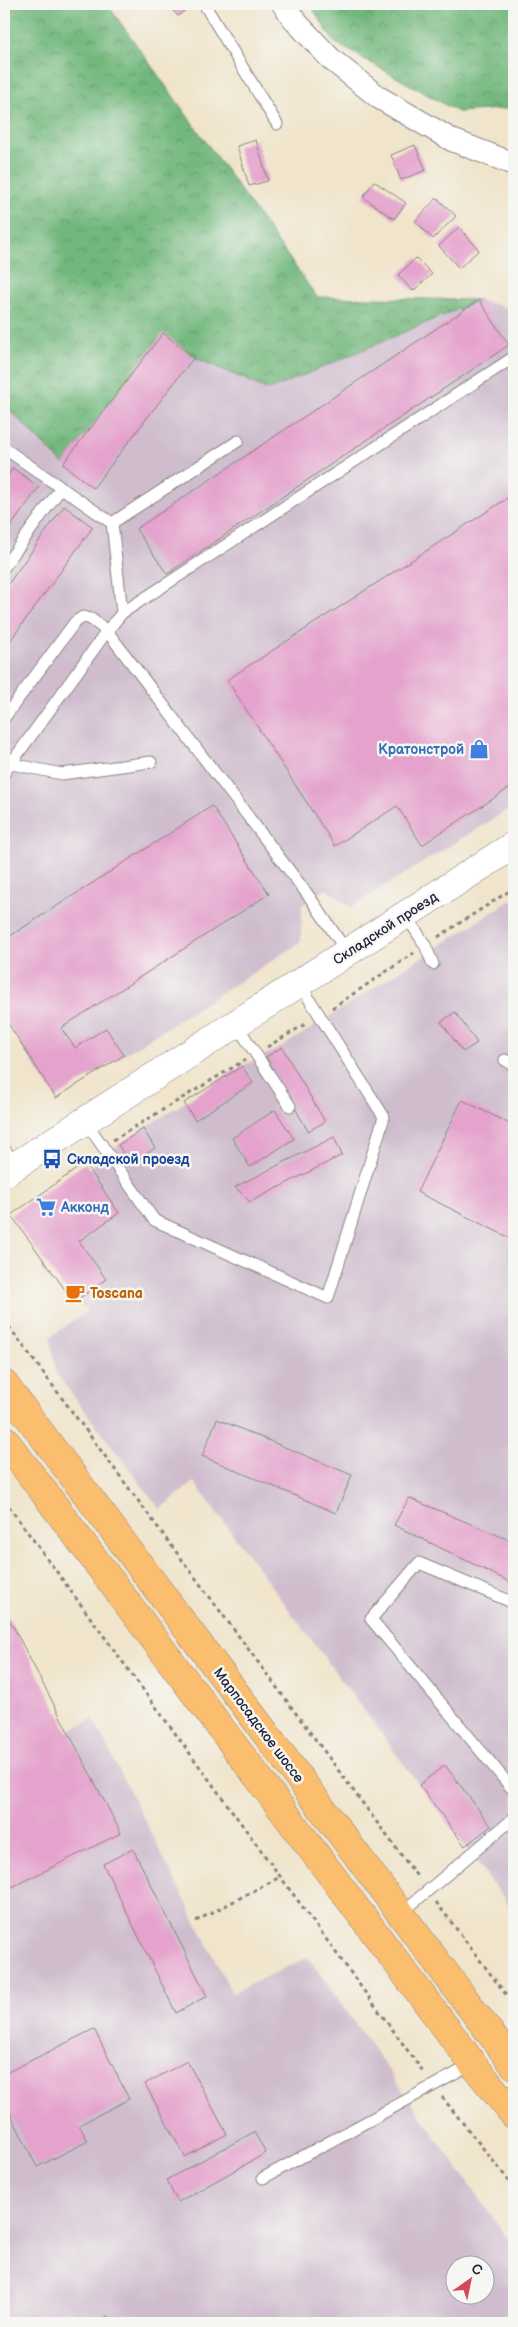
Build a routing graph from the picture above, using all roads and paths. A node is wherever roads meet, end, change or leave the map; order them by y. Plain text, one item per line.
1 (204, 4) edge
2 (283, 4) edge
3 (277, 124) dead end
4 (514, 164) edge
5 (514, 356) edge
6 (238, 441) dead end
7 (4, 448) edge
8 (61, 488) junction
9 (112, 523) junction
10 (4, 567) edge
11 (122, 613) junction
12 (107, 631) junction
13 (4, 718) edge
14 (151, 762) dead end
15 (8, 769) edge
16 (514, 845) edge
17 (406, 915) junction
18 (347, 952) junction
19 (432, 964) dead end
20 (299, 983) junction
21 (236, 1024) junction
22 (290, 1106) dead end
23 (85, 1121) junction
24 (8, 1162) edge
25 (4, 1320) edge
26 (4, 1384) edge
27 (4, 1439) edge
28 (4, 1500) edge
29 (514, 1603) edge
30 (514, 1790) edge
31 (514, 1818) edge
32 (280, 1877) junction
33 (423, 1884) dead end
34 (434, 1900) dead end
35 (400, 1914) junction
36 (196, 1921) dead end
37 (514, 2005) edge
38 (473, 2064) junction
39 (514, 2065) edge
40 (429, 2079) dead end
41 (439, 2093) dead end
42 (514, 2115) edge
43 (263, 2178) dead end
44 (514, 2187) edge

1 - 3 lane
2 - 4 street
5 - 11 lane
6 - 9 lane
7 - 8 lane
8 - 9 lane
8 - 10 lane
9 - 11 lane
11 - 12 lane
12 - 13 lane
12 - 15 lane
12 - 18 lane
14 - 15 lane
16 - 17 street, Складской проезд
17 - 18 street, Складской проезд
17 - 19 lane
18 - 20 street, Складской проезд
20 - 21 street, Складской проезд
20 - 23 lane
21 - 22 lane
21 - 23 street, Складской проезд
23 - 24 street, Складской проезд
25 - 33 path
26 - 35 main road, Марпосадское шоссе
27 - 38 main road
28 - 32 path
29 - 30 lane
31 - 35 lane
32 - 36 path
32 - 40 path
34 - 37 path
35 - 39 main road, Марпосадское шоссе
38 - 42 main road
38 - 43 lane
41 - 44 path

